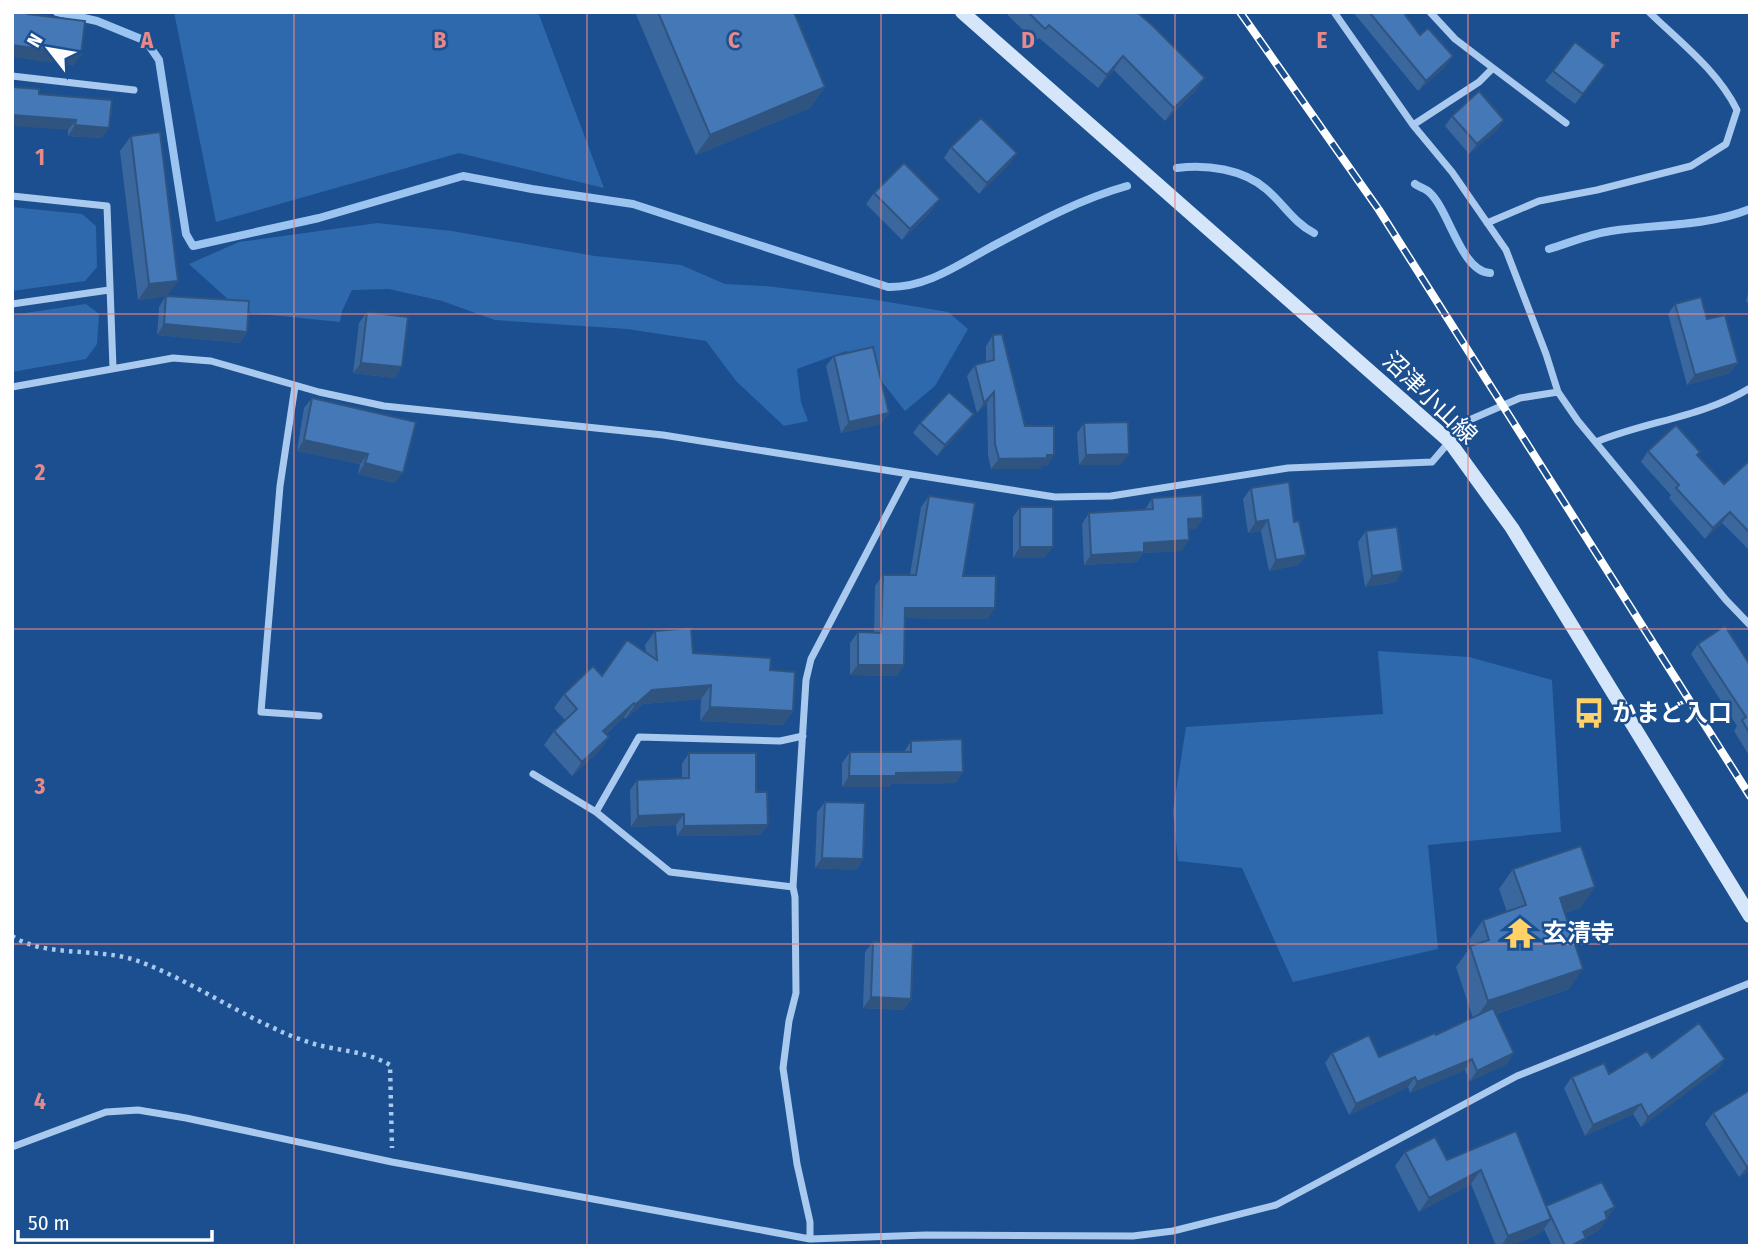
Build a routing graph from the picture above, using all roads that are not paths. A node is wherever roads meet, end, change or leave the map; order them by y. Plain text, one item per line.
1 (962, 12) edge
2 (1334, 12) edge
3 (1430, 12) edge
4 (1649, 12) edge
5 (1493, 68) junction
6 (12, 76) edge
7 (134, 90) dead end
8 (1566, 123) dead end
9 (1413, 125) junction
10 (12, 196) edge
11 (1487, 223) junction
12 (108, 290) junction
13 (12, 304) edge
14 (113, 368) junction
15 (295, 386) junction
16 (12, 387) edge
17 (1750, 388) edge
18 (1559, 392) junction
19 (1449, 441) junction
20 (1596, 442) junction
21 (908, 474) junction
22 (1750, 625) edge
23 (319, 716) dead end
24 (803, 736) junction
25 (533, 774) dead end
26 (596, 812) junction
27 (793, 887) junction
28 (1750, 916) edge
29 (1750, 983) edge
30 (12, 1147) edge
31 (810, 1239) junction

1 - 19 main road, 沼津小山線
2 - 9 street
3 - 5 street
4 - 11 street
5 - 8 street
5 - 9 street
6 - 7 street
9 - 11 street
10 - 12 street
11 - 18 street
12 - 13 street
12 - 14 street
14 - 15 street
14 - 16 street
15 - 21 street
15 - 23 street
17 - 20 street
18 - 19 street
18 - 20 street
19 - 21 street
19 - 28 main road, 沼津小山線
20 - 22 street
21 - 24 street
24 - 26 street
24 - 27 street
25 - 26 street
26 - 27 street
27 - 31 street
29 - 31 street
30 - 31 street

